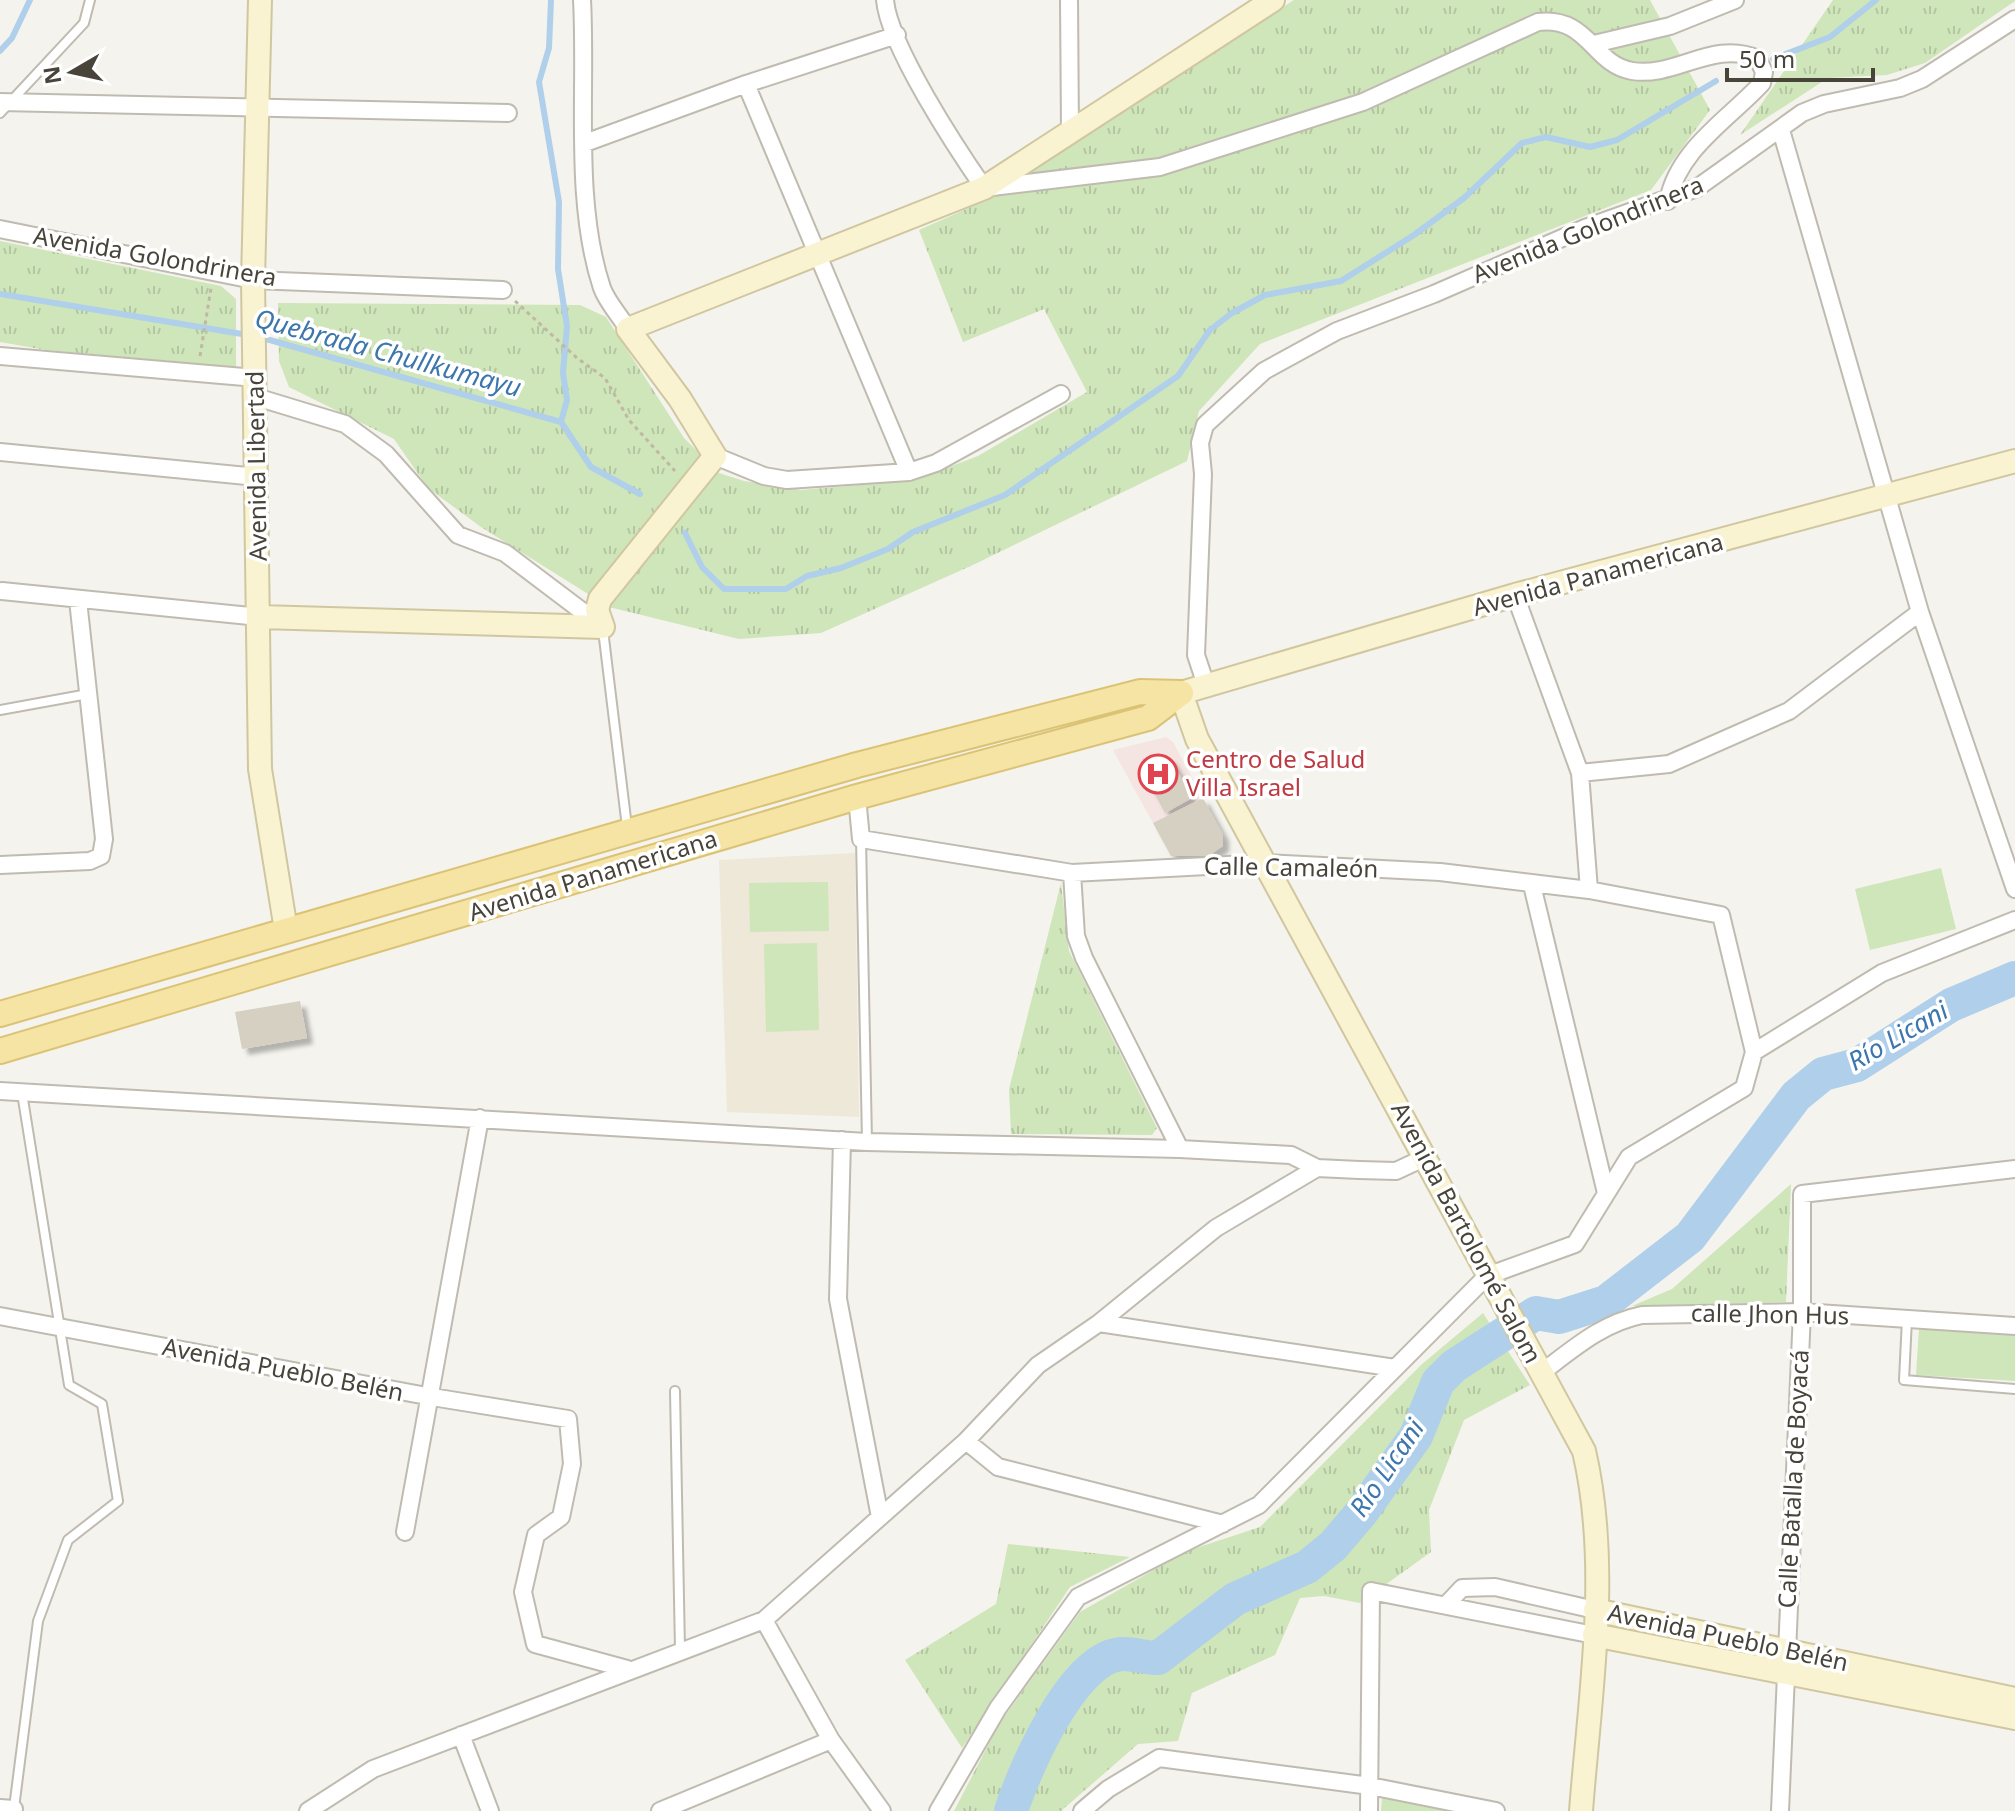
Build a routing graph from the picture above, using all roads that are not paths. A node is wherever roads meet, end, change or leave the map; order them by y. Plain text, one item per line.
1 (90, 0) edge
2 (260, 0) edge
3 (582, 0) edge
4 (885, 0) edge
5 (1069, 0) edge
6 (1273, 0) edge
7 (1735, 0) edge
8 (2015, 19) edge
9 (897, 35) junction
10 (1594, 44) junction
11 (746, 84) junction
12 (4, 105) edge
13 (256, 105) junction
14 (508, 113) dead end
15 (1781, 130) junction
16 (1070, 131) junction
17 (585, 143) junction
18 (984, 188) junction
19 (1668, 201) junction
20 (0, 229) edge
21 (819, 254) junction
22 (253, 280) junction
23 (503, 290) road end
24 (628, 329) junction
25 (0, 356) edge
26 (256, 387) junction
27 (1061, 394) dead end
28 (0, 452) edge
29 (715, 456) junction
30 (2015, 461) edge
31 (909, 472) junction
32 (257, 477) junction
33 (1886, 499) junction
34 (2, 591) edge
35 (1515, 595) junction
36 (78, 600) junction
37 (1920, 612) junction
38 (260, 617) junction
39 (603, 627) junction
40 (1206, 685) junction
41 (1181, 693) junction
42 (88, 694) junction
43 (0, 710) edge
44 (1580, 773) junction
45 (857, 797) junction
46 (628, 832) junction
47 (861, 839) junction
48 (1265, 863) junction
49 (0, 865) edge
50 (1072, 873) junction
51 (1532, 885) junction
52 (2015, 889) edge
53 (1589, 890) junction
54 (2015, 920) edge
55 (291, 928) junction
56 (306, 962) junction
57 (0, 1014) edge
58 (0, 1051) edge
59 (1754, 1052) junction
60 (0, 1091) edge
61 (22, 1092) junction
62 (480, 1118) junction
63 (842, 1140) junction
64 (867, 1142) junction
65 (1180, 1149) junction
66 (1426, 1157) junction
67 (1317, 1168) junction
68 (2015, 1169) edge
69 (1606, 1193) junction
70 (1487, 1276) junction
71 (1802, 1312) junction
72 (0, 1316) edge
73 (1907, 1319) junction
74 (1099, 1323) junction
75 (2015, 1326) edge
76 (57, 1327) junction
77 (1395, 1368) junction
78 (1541, 1373) junction
79 (2015, 1389) edge
80 (675, 1391) dead end
81 (432, 1397) junction
82 (966, 1441) junction
83 (880, 1517) junction
84 (1223, 1524) junction
85 (405, 1532) dead end
86 (1447, 1604) junction
87 (1595, 1610) junction
88 (764, 1620) junction
89 (1594, 1635) junction
90 (680, 1650) junction
91 (1786, 1662) junction
92 (627, 1669) junction
93 (2015, 1699) edge
94 (2015, 1718) edge
95 (461, 1735) junction
96 (831, 1740) junction
97 (1370, 1786) junction
98 (9, 1809) edge
99 (308, 1811) edge
100 (490, 1811) edge
101 (660, 1811) edge
102 (882, 1811) edge
103 (938, 1811) edge
104 (1082, 1811) edge
105 (1369, 1811) edge
106 (1496, 1811) edge
107 (1581, 1811) edge
108 (1780, 1811) edge

1 - 12 lane
2 - 13 street, Avenida Libertad
3 - 17 street
4 - 9 street
5 - 16 street
6 - 16 street
7 - 10 street
8 - 15 street, Avenida Golondrinera
9 - 11 street
9 - 18 street
10 - 18 street
10 - 19 street
11 - 17 street
11 - 21 street
12 - 13 street
13 - 14 street
13 - 22 street, Avenida Libertad
15 - 19 street, Avenida Golondrinera
15 - 33 street
16 - 18 street
17 - 24 street
18 - 21 street
19 - 40 street, Avenida Golondrinera
20 - 22 street, Avenida Golondrinera
21 - 24 street
21 - 31 street
22 - 23 street, Avenida Golondrinera
22 - 26 street, Avenida Libertad
24 - 29 street
25 - 26 street
26 - 32 street, Avenida Libertad
26 - 39 street
27 - 31 street
28 - 32 street
29 - 31 street
29 - 39 street
30 - 33 street, Avenida Panamericana
32 - 38 street, Avenida Libertad
33 - 35 street, Avenida Panamericana
33 - 37 street
34 - 36 street
35 - 40 street, Avenida Panamericana
35 - 44 street
36 - 38 street
36 - 42 street
37 - 44 street
37 - 52 street
38 - 39 street
38 - 55 street, Avenida Libertad
39 - 46 lane
40 - 41 street, Avenida Panamericana
41 - 45 main road, Avenida Panamericana
41 - 46 main road, Avenida Panamericana
41 - 48 street, Avenida Bartolomé Salom
42 - 43 lane
42 - 49 street
44 - 53 street
45 - 47 street
45 - 56 main road, Avenida Panamericana
46 - 55 main road, Avenida Panamericana
47 - 50 street, Calle Camaleón
47 - 64 lane
48 - 50 street, Calle Camaleón
48 - 51 street, Calle Camaleón
48 - 66 street, Avenida Bartolomé Salom
50 - 65 street
51 - 53 street, Calle Camaleón
51 - 69 street
53 - 59 street, Calle Camaleón
54 - 59 street
55 - 56 street, Avenida Libertad
55 - 57 main road, Avenida Panamericana
56 - 58 main road, Avenida Panamericana
59 - 69 street
60 - 61 street
61 - 62 street
61 - 76 lane
62 - 63 street
62 - 81 street
63 - 64 street
63 - 83 street
64 - 65 street
65 - 67 street
66 - 67 street
66 - 70 street, Avenida Bartolomé Salom
67 - 74 street
68 - 71 street, Calle Batalla de Boyacá
69 - 70 street
70 - 77 street
70 - 78 street, Avenida Bartolomé Salom
71 - 73 street, calle Jhon Hus
71 - 78 street, calle Jhon Hus
71 - 91 street, Calle Batalla de Boyacá
72 - 76 street, Avenida Pueblo Belén
73 - 75 street, calle Jhon Hus
73 - 79 lane
74 - 77 street
74 - 82 street
76 - 81 street, Avenida Pueblo Belén
76 - 98 lane
77 - 84 street
78 - 87 street, Avenida Bartolomé Salom
80 - 90 lane
81 - 85 street
81 - 92 street, Avenida Pueblo Belén
82 - 83 street
82 - 84 street
83 - 88 street
84 - 103 street
86 - 87 street, Avenida Pueblo Belén
86 - 89 street, Avenida Pueblo Belén
86 - 97 street, Avenida Pueblo Belén
87 - 89 street, Avenida Bartolomé Salom
87 - 91 street, Avenida Pueblo Belén
88 - 90 street
88 - 96 street
89 - 91 street, Avenida Pueblo Belén
89 - 107 street, Avenida Bartolomé Salom
90 - 92 street
91 - 93 street, Avenida Pueblo Belén
91 - 94 street, Avenida Pueblo Belén
91 - 108 street, Calle Batalla de Boyacá
92 - 95 street
95 - 99 street
95 - 100 street
96 - 101 street
96 - 102 street
97 - 104 street
97 - 105 street
97 - 106 street

